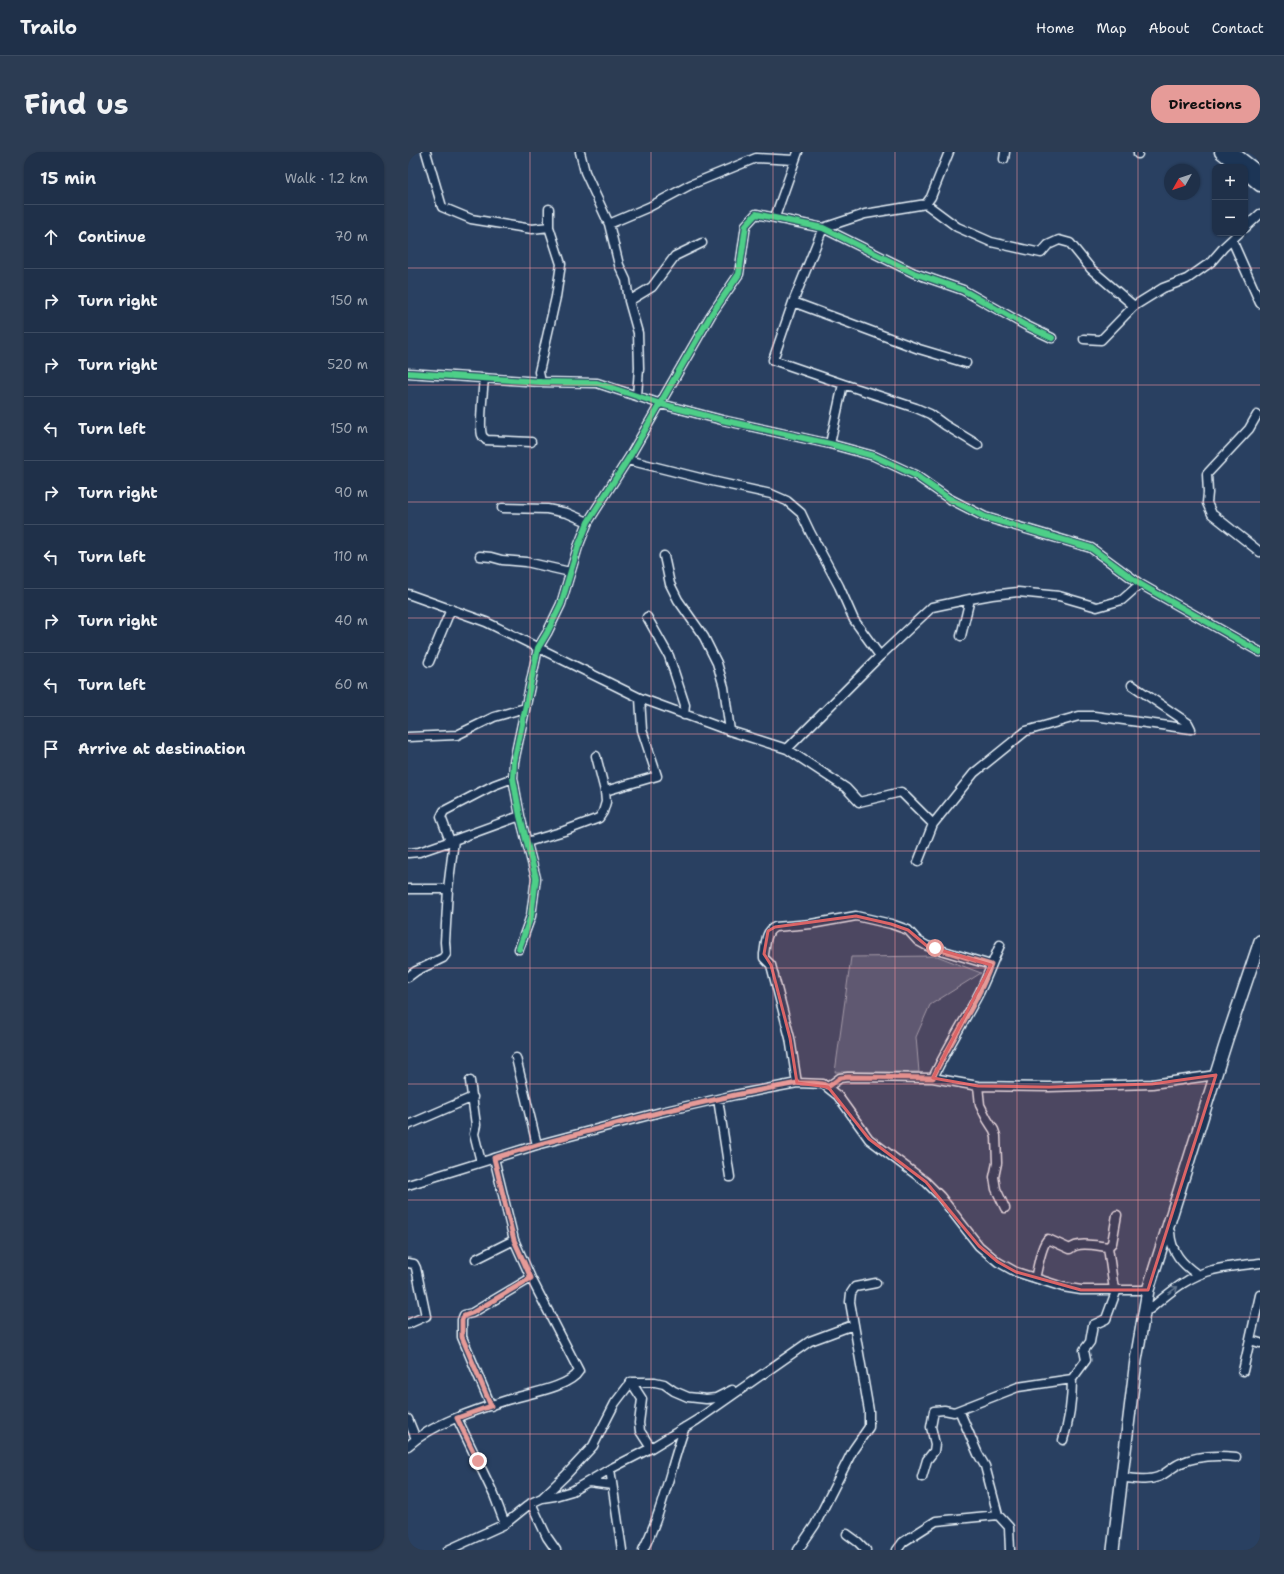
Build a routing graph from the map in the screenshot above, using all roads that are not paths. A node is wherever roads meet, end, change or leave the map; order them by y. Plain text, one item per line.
1 (426, 152) edge
2 (580, 152) edge
3 (798, 152) edge
4 (949, 152) edge
5 (1221, 152) edge
6 (1232, 152) edge
7 (794, 160) junction
8 (1235, 164) edge
9 (1248, 173) edge
10 (1260, 176) edge
11 (926, 204) junction
12 (549, 209) dead end
13 (1260, 214) edge
14 (775, 217) junction
15 (610, 224) junction
16 (1248, 225) edge
17 (548, 227) junction
18 (823, 228) junction
19 (1236, 236) edge
20 (1232, 240) junction
21 (702, 243) dead end
22 (629, 301) junction
23 (793, 302) junction
24 (1260, 303) edge
25 (1134, 306) junction
26 (1052, 338) dead end
27 (1084, 339) dead end
28 (966, 363) dead end
29 (408, 373) edge
30 (484, 378) junction
31 (541, 382) junction
32 (844, 384) junction
33 (637, 396) junction
34 (661, 404) junction
35 (1257, 415) dead end
36 (531, 442) dead end
37 (830, 444) junction
38 (978, 445) dead end
39 (628, 460) junction
40 (502, 508) dead end
41 (588, 522) junction
42 (1260, 552) edge
43 (480, 556) dead end
44 (664, 556) dead end
45 (570, 572) junction
46 (1140, 584) junction
47 (408, 594) edge
48 (970, 599) junction
49 (450, 609) junction
50 (647, 617) dead end
51 (961, 636) dead end
52 (538, 648) junction
53 (1260, 652) edge
54 (880, 656) junction
55 (429, 662) dead end
56 (1132, 685) dead end
57 (640, 698) junction
58 (525, 708) junction
59 (684, 715) junction
60 (730, 731) junction
61 (408, 737) edge
62 (787, 749) junction
63 (596, 756) dead end
64 (514, 778) junction
65 (605, 791) junction
66 (520, 816) junction
67 (933, 824) junction
68 (452, 840) junction
69 (527, 842) junction
70 (408, 853) edge
71 (918, 862) dead end
72 (408, 889) edge
73 (448, 889) junction
74 (1260, 940) edge
75 (1000, 944) dead end
76 (519, 949) dead end
77 (1260, 964) edge
78 (991, 965) junction
79 (408, 977) edge
80 (516, 1058) dead end
81 (1216, 1075) junction
82 (933, 1078) junction
83 (470, 1080) dead end
84 (797, 1083) junction
85 (978, 1086) junction
86 (828, 1087) junction
87 (473, 1097) junction
88 (718, 1099) junction
89 (408, 1125) edge
90 (537, 1145) junction
91 (494, 1158) junction
92 (481, 1162) junction
93 (730, 1177) dead end
94 (408, 1185) edge
95 (1005, 1208) dead end
96 (1117, 1214) dead end
97 (1170, 1232) junction
98 (514, 1240) junction
99 (1108, 1247) junction
100 (476, 1259) dead end
101 (408, 1263) edge
102 (1260, 1263) edge
103 (1198, 1275) junction
104 (531, 1278) junction
105 (1035, 1278) junction
106 (876, 1283) dead end
107 (1115, 1290) junction
108 (1148, 1290) junction
109 (1260, 1295) edge
110 (1150, 1310) junction
111 (408, 1324) edge
112 (853, 1325) junction
113 (1250, 1340) junction
114 (1260, 1343) edge
115 (1243, 1370) dead end
116 (756, 1378) junction
117 (1072, 1379) junction
118 (631, 1382) junction
119 (491, 1406) junction
120 (959, 1410) junction
121 (457, 1418) junction
122 (408, 1419) edge
123 (684, 1427) junction
124 (416, 1439) junction
125 (1063, 1440) dead end
126 (408, 1446) edge
127 (651, 1448) junction
128 (1236, 1457) dead end
129 (610, 1469) junction
130 (922, 1477) dead end
131 (1127, 1478) junction
132 (589, 1482) junction
133 (612, 1485) junction
134 (542, 1498) junction
135 (531, 1503) junction
136 (998, 1515) junction
137 (505, 1524) junction
138 (847, 1534) dead end
139 (448, 1550) edge
140 (556, 1550) edge
141 (622, 1550) edge
142 (643, 1550) edge
143 (798, 1550) edge
144 (866, 1550) edge
145 (898, 1550) edge
146 (1010, 1550) edge
147 (1113, 1550) edge
148 (1119, 1550) edge

1 - 17 street
2 - 15 street
3 - 7 street
4 - 11 street
5 - 8 highway
6 - 10 highway
7 - 14 street
7 - 15 street
9 - 10 highway
11 - 18 street
11 - 25 street
12 - 17 street
13 - 16 street
14 - 18 street
14 - 34 street
15 - 22 street
17 - 31 street
18 - 23 street
18 - 26 street
19 - 20 street
20 - 24 street
20 - 25 street
21 - 22 street
22 - 33 street
23 - 28 street
23 - 32 street
25 - 27 street
29 - 30 street
30 - 31 street
30 - 36 street
31 - 33 street
32 - 37 street
32 - 38 street
33 - 34 street
34 - 37 street
34 - 39 street
35 - 42 street
37 - 46 street
39 - 41 street
39 - 54 street
40 - 41 street
41 - 45 street
43 - 45 street
44 - 60 street
45 - 52 street
46 - 48 street
46 - 53 street
47 - 49 street
48 - 51 street
48 - 54 street
49 - 52 street
49 - 55 street
50 - 59 street
52 - 57 street
52 - 58 street
54 - 62 street
56 - 67 street
57 - 59 street
57 - 65 street
58 - 61 street
58 - 64 street
59 - 60 street
60 - 62 street
62 - 67 street
63 - 65 street
64 - 66 street
64 - 68 street
65 - 69 street
66 - 68 street
66 - 69 street
67 - 71 street
68 - 70 street
68 - 73 street
69 - 76 street
72 - 73 street
73 - 79 street
74 - 81 main road
75 - 78 street
77 - 97 main road
78 - 82 street
78 - 84 street
80 - 90 street
81 - 85 street
81 - 108 main road
82 - 85 street
82 - 86 street
83 - 87 street
84 - 86 street
84 - 88 street
85 - 95 street
86 - 105 street
87 - 89 street
87 - 92 street
88 - 90 street
88 - 93 street
90 - 91 street
91 - 92 street
91 - 98 street
92 - 94 street
96 - 99 street
97 - 103 street
97 - 110 main road
98 - 100 street
98 - 104 street
99 - 105 street
99 - 107 street
101 - 111 street
102 - 103 street
110 -> 103 street
104 - 119 street
104 - 119 street
105 - 107 street
106 - 112 street
107 - 108 street
107 - 117 street
108 - 147 main road
109 - 113 street
110 - 131 main road
112 - 116 street
112 - 143 street
113 - 114 street
113 - 115 street
116 - 118 street
116 - 123 street
117 - 120 street
117 - 125 street
118 - 127 street
118 - 134 street
119 - 121 street
120 - 130 street
120 - 136 street
121 - 124 street
121 - 137 street
122 - 124 street
123 - 127 street
123 - 142 street
124 - 126 street
127 - 129 street
128 - 131 street
129 - 132 street
129 - 133 street
131 - 148 main road
132 - 133 street
132 - 134 street
133 - 141 street
134 - 135 street
135 - 137 street
135 - 140 street
136 - 145 street
136 - 146 street
137 - 139 street
138 - 144 street

